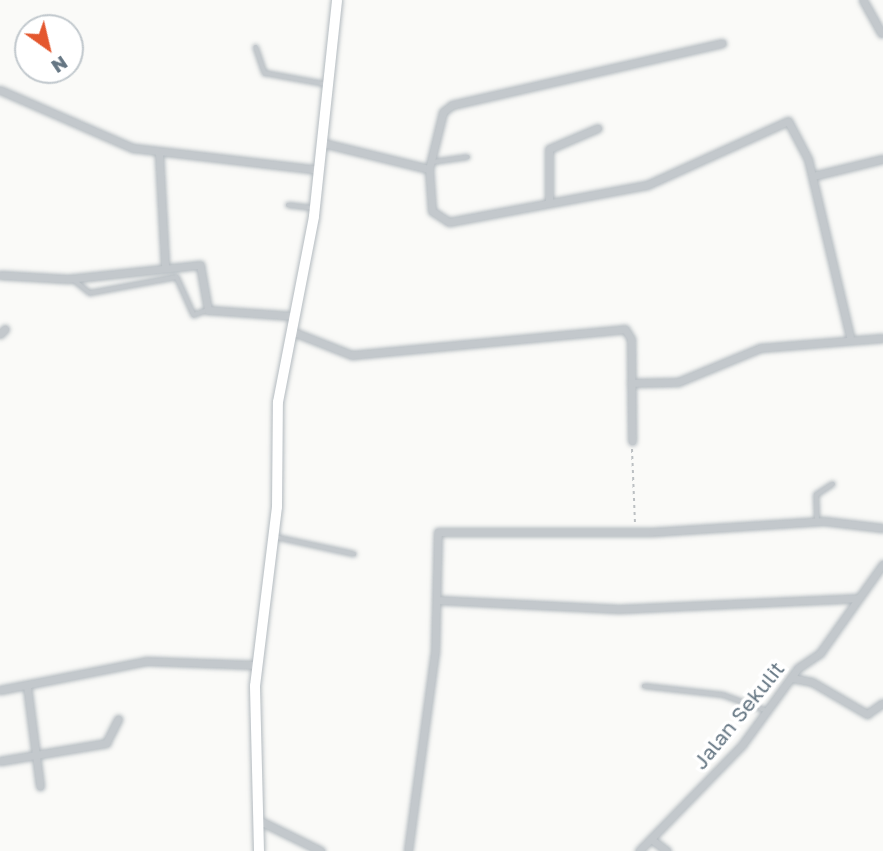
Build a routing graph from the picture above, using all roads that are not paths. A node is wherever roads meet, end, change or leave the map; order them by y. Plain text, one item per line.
1 (337, 0) edge
2 (863, 0) edge
3 (881, 33) edge
4 (722, 43) dead end
5 (256, 47) dead end
6 (330, 85) junction
7 (0, 90) edge
8 (598, 128) dead end
9 (323, 143) junction
10 (159, 154) junction
11 (468, 157) dead end
12 (883, 159) edge
13 (431, 165) junction
14 (320, 170) junction
15 (813, 176) junction
16 (549, 202) junction
17 (288, 205) dead end
18 (315, 208) junction
19 (165, 266) junction
20 (0, 275) edge
21 (72, 278) junction
22 (208, 310) junction
23 (294, 316) junction
24 (291, 331) junction
25 (850, 337) junction
26 (883, 338) edge
27 (631, 383) junction
28 (632, 441) road end
29 (833, 484) dead end
30 (817, 522) junction
31 (883, 527) edge
32 (274, 536) junction
33 (354, 554) dead end
34 (883, 564) edge
35 (857, 598) junction
36 (437, 600) junction
37 (256, 665) junction
38 (792, 678) junction
39 (27, 686) junction
40 (644, 687) dead end
41 (0, 691) edge
42 (883, 703) edge
43 (768, 711) junction
44 (118, 719) dead end
45 (36, 755) junction
46 (0, 761) edge
47 (40, 786) dead end
48 (258, 820) junction
49 (651, 839) junction
50 (259, 851) edge
51 (321, 851) edge
52 (408, 851) edge
53 (639, 851) edge
54 (667, 851) edge

1 - 6 street
2 - 3 street
4 - 13 street
5 - 6 lane
6 - 9 street
7 - 10 street
8 - 16 street
9 - 13 street
9 - 14 street
10 - 14 street
10 - 19 street
11 - 13 lane
12 - 15 street
13 - 16 street
14 - 18 street
15 - 16 street
15 - 25 street
17 - 18 lane
18 - 23 street
19 - 21 street
19 - 22 street
20 - 21 street
21 - 22 lane
22 - 23 street
23 - 24 street
24 - 27 street
24 - 32 street
25 - 26 street
25 - 27 street
27 - 28 street
29 - 30 lane
30 - 31 street
30 - 36 street
32 - 33 lane
32 - 37 street
34 - 35 street, Jalan Sekulit
35 - 36 street
35 - 38 street, Jalan Sekulit
36 - 52 street
37 - 39 street
37 - 48 street
38 - 42 street
38 - 43 street, Jalan Sekulit
39 - 41 street
39 - 45 street
40 - 43 lane
43 - 49 street, Jalan Sekulit
44 - 45 street
45 - 46 street
45 - 47 street
48 - 50 street
48 - 51 street
49 - 53 street, Jalan Sekulit
49 - 54 street

